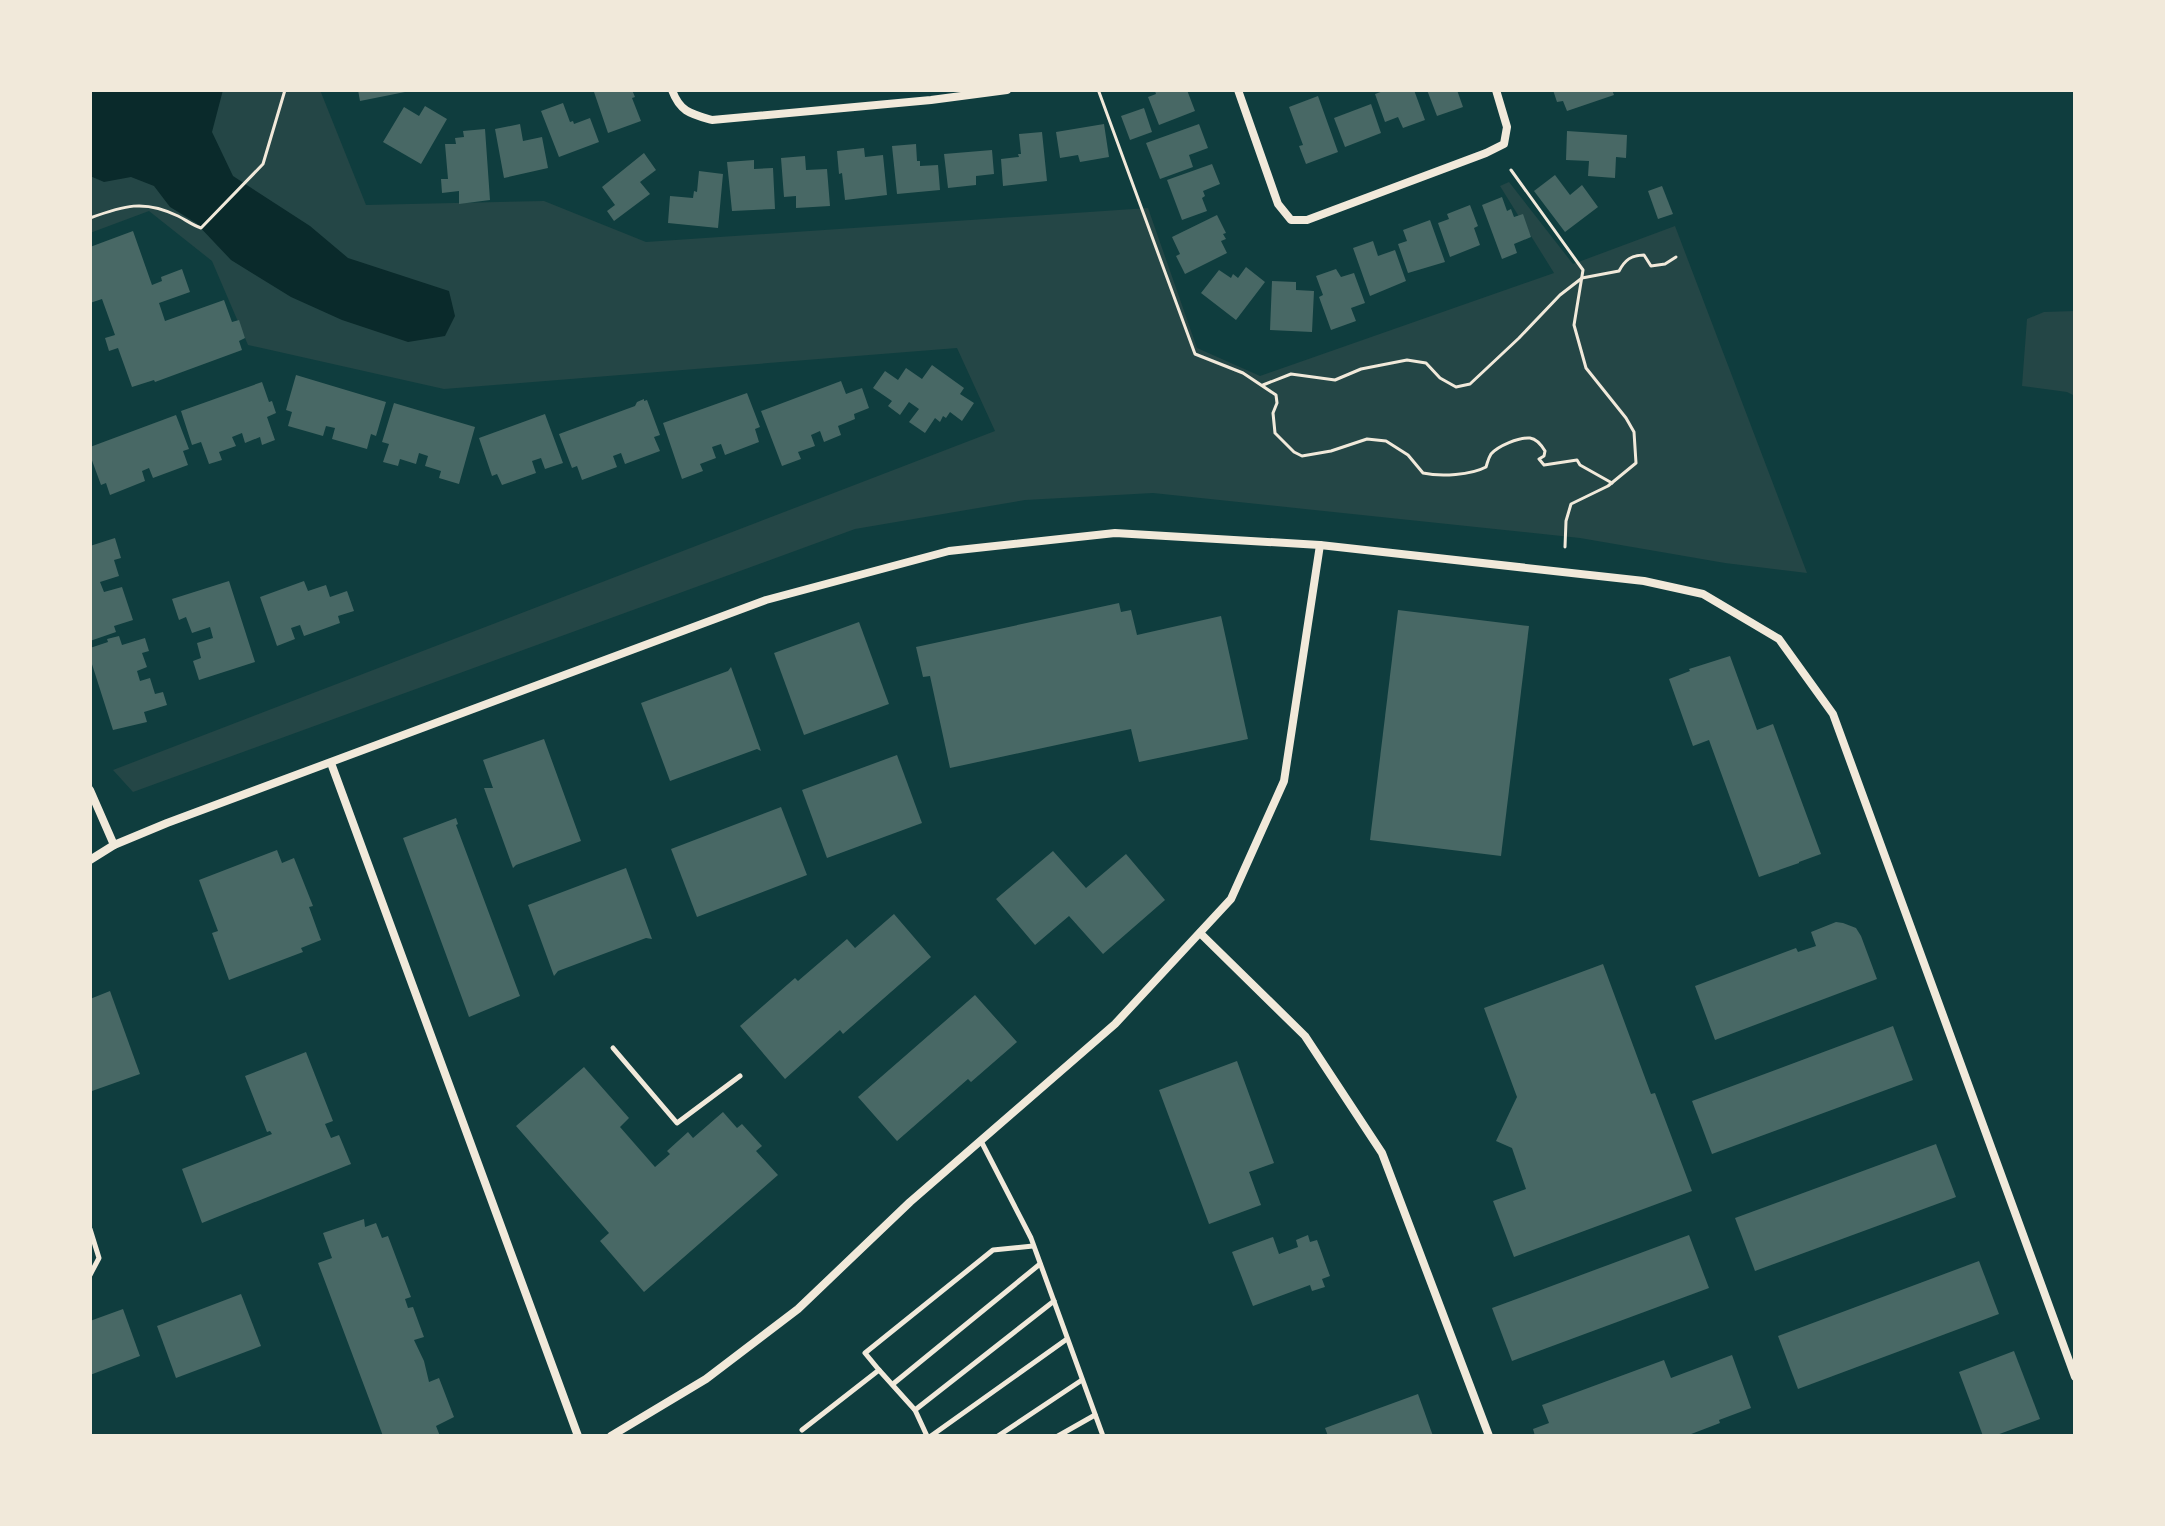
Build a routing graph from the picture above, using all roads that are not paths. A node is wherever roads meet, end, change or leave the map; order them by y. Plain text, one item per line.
1 (672, 90) edge
2 (1007, 90) edge
3 (1238, 90) edge
4 (1496, 90) edge
5 (985, 91) edge
6 (929, 95) edge
7 (1320, 545) junction
8 (331, 763) junction
9 (90, 790) edge
10 (114, 845) junction
11 (90, 860) edge
12 (1200, 933) junction
13 (613, 1048) dead end
14 (740, 1076) dead end
15 (981, 1140) junction
16 (90, 1229) edge
17 (1033, 1246) junction
18 (1040, 1264) junction
19 (90, 1275) edge
20 (1054, 1301) junction
21 (1067, 1339) junction
22 (879, 1370) junction
23 (2075, 1377) edge
24 (1082, 1380) junction
25 (893, 1384) junction
26 (915, 1410) junction
27 (1095, 1415) junction
28 (802, 1430) dead end
29 (578, 1436) edge
30 (611, 1436) edge
31 (929, 1436) edge
32 (998, 1436) edge
33 (1058, 1436) edge
34 (1103, 1436) edge
35 (1489, 1436) edge

1 - 6 street
2 - 5 street
3 - 4 street
5 - 6 street
7 - 8 street
7 - 12 street
7 - 23 street
8 - 10 street
8 - 29 street
9 - 10 street
10 - 11 street
12 - 15 street
12 - 35 street
13 - 14 lane
15 - 17 lane
15 - 30 street
16 - 19 lane
17 - 18 lane
17 - 22 lane
18 - 20 lane
18 - 25 lane
20 - 21 lane
20 - 26 lane
21 - 24 lane
21 - 31 lane
22 - 25 lane
22 - 28 lane
24 - 27 lane
24 - 32 lane
25 - 26 lane
26 - 31 lane
27 - 33 lane
27 - 34 lane

